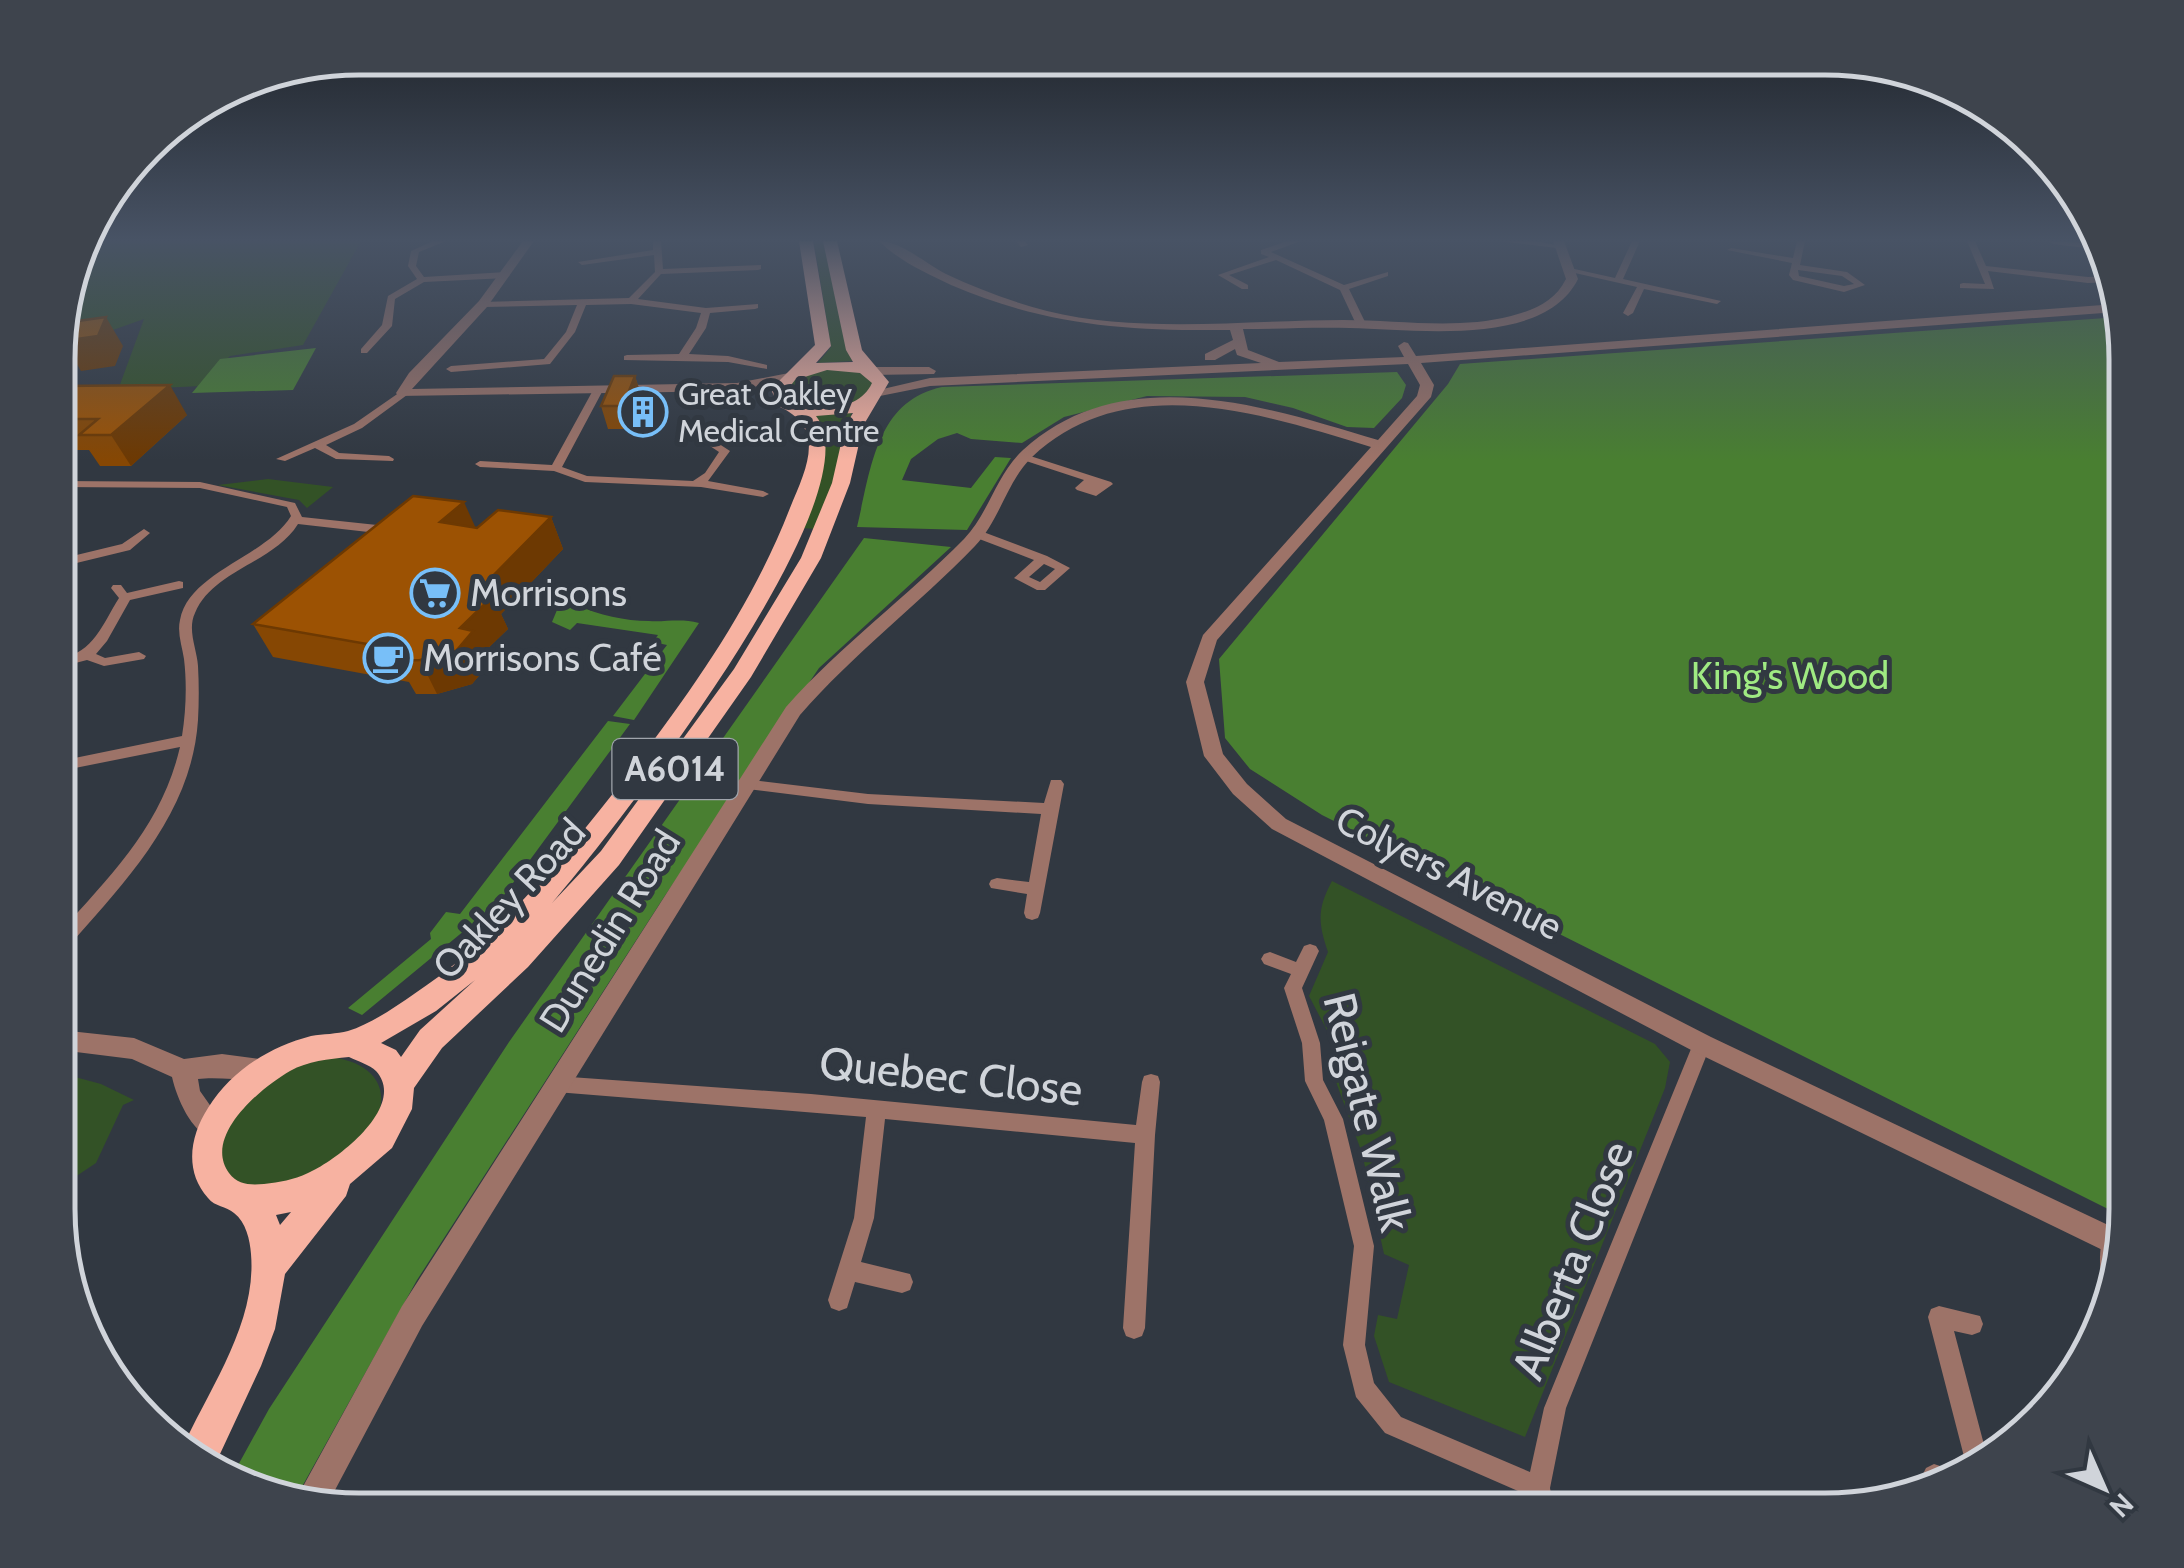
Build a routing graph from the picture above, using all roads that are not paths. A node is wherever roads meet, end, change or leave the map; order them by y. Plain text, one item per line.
1 (389, 314) edge
2 (474, 314) edge
3 (578, 314) edge
4 (705, 314) edge
5 (817, 314) edge
6 (846, 314) edge
7 (1049, 314) edge
8 (1356, 314) edge
9 (1531, 314) edge
10 (2031, 314) edge
11 (1361, 324) junction
12 (1243, 337) junction
13 (364, 351) dead end
14 (1409, 353) junction
15 (626, 358) dead end
16 (682, 358) junction
17 (1284, 360) junction
18 (547, 362) junction
19 (563, 364) dead end
20 (764, 367) dead end
21 (451, 368) dead end
22 (868, 369) junction
23 (1234, 369) junction
24 (795, 374) junction
25 (738, 388) junction
26 (597, 392) junction
27 (403, 393) junction
28 (872, 398) junction
29 (792, 405) junction
30 (690, 428) dead end
31 (318, 442) junction
32 (1379, 445) junction
33 (1024, 456) junction
34 (281, 459) dead end
35 (389, 459) dead end
36 (480, 464) dead end
37 (556, 468) junction
38 (1092, 479) dead end
39 (699, 483) junction
40 (75, 484) edge
41 (763, 494) dead end
42 (297, 520) junction
43 (377, 529) edge
44 (144, 533) dead end
45 (978, 534) junction
46 (75, 554) edge
47 (1043, 559) dead end
48 (179, 586) dead end
49 (89, 656) junction
50 (139, 656) dead end
51 (75, 659) edge
52 (190, 740) junction
53 (75, 763) edge
54 (744, 784) junction
55 (1056, 784) dead end
56 (1050, 809) junction
57 (997, 884) dead end
58 (1036, 890) junction
59 (1032, 913) dead end
60 (76, 927) edge
61 (1270, 960) dead end
62 (76, 1042) edge
63 (351, 1044) junction
64 (1702, 1044) junction
65 (266, 1069) junction
66 (183, 1070) junction
67 (1151, 1082) dead end
68 (400, 1084) junction
69 (556, 1084) junction
70 (877, 1109) junction
71 (213, 1128) junction
72 (1145, 1135) junction
73 (344, 1174) junction
74 (246, 1201) junction
75 (2107, 1240) edge
76 (272, 1263) junction
77 (848, 1270) junction
78 (902, 1282) dead end
79 (839, 1300) dead end
80 (1972, 1324) dead end
81 (1134, 1328) dead end
82 (203, 1446) edge
83 (1974, 1451) edge
84 (1538, 1488) junction
85 (318, 1490) edge
86 (1539, 1493) edge

1 - 13 street
2 - 27 street
3 - 18 street
4 - 16 street
5 - 24 main road
6 - 22 main road
7 - 12 street
8 - 11 street
9 - 11 street
10 - 14 street
11 - 12 street
12 - 17 street
12 - 22 street
12 - 23 street
14 - 17 street
14 - 32 street, Colyers Avenue
15 - 16 street
16 - 20 street
17 - 23 street
18 - 19 street
18 - 21 street
22 - 24 main road
22 - 28 main road
23 - 28 street
24 - 25 street
24 - 29 main road
25 - 26 street
25 - 29 street
26 - 27 street
26 - 37 street
27 - 31 street
28 - 29 main road
28 - 68 main road, Oakley Road / A6014
29 - 63 main road, Oakley Road / A6014
30 - 39 street
31 - 34 street
31 - 35 street
32 - 33 street, Dunedin Road
32 - 64 street, Colyers Avenue
33 - 38 street
33 - 45 street, Dunedin Road
36 - 37 street
37 - 39 street
39 - 41 street
40 - 42 street
42 - 43 street
42 - 52 street
44 - 46 street
45 - 47 street
45 - 54 street, Dunedin Road
48 - 49 street
49 - 50 street
49 - 51 street
52 - 53 street
52 - 60 street
54 - 56 street
54 - 69 street, Dunedin Road
55 - 56 street
56 - 58 street
57 - 58 street
58 - 59 street
61 - 84 street, Reigate Walk
62 - 66 street
63 - 65 main road
63 - 68 main road
64 - 75 street, Colyers Avenue
64 - 84 street, Alberta Close
65 - 66 street
65 - 71 main road
66 - 71 street
67 - 72 street
68 - 73 main road
69 - 70 street, Quebec Close
69 - 85 street, Dunedin Road
70 - 72 street, Quebec Close
70 - 77 street
71 - 74 main road
72 - 81 street
73 - 74 main road
73 - 76 main road
74 - 76 main road
76 - 82 main road
77 - 78 street
77 - 79 street
80 - 83 street
84 - 86 street, Alberta Close

